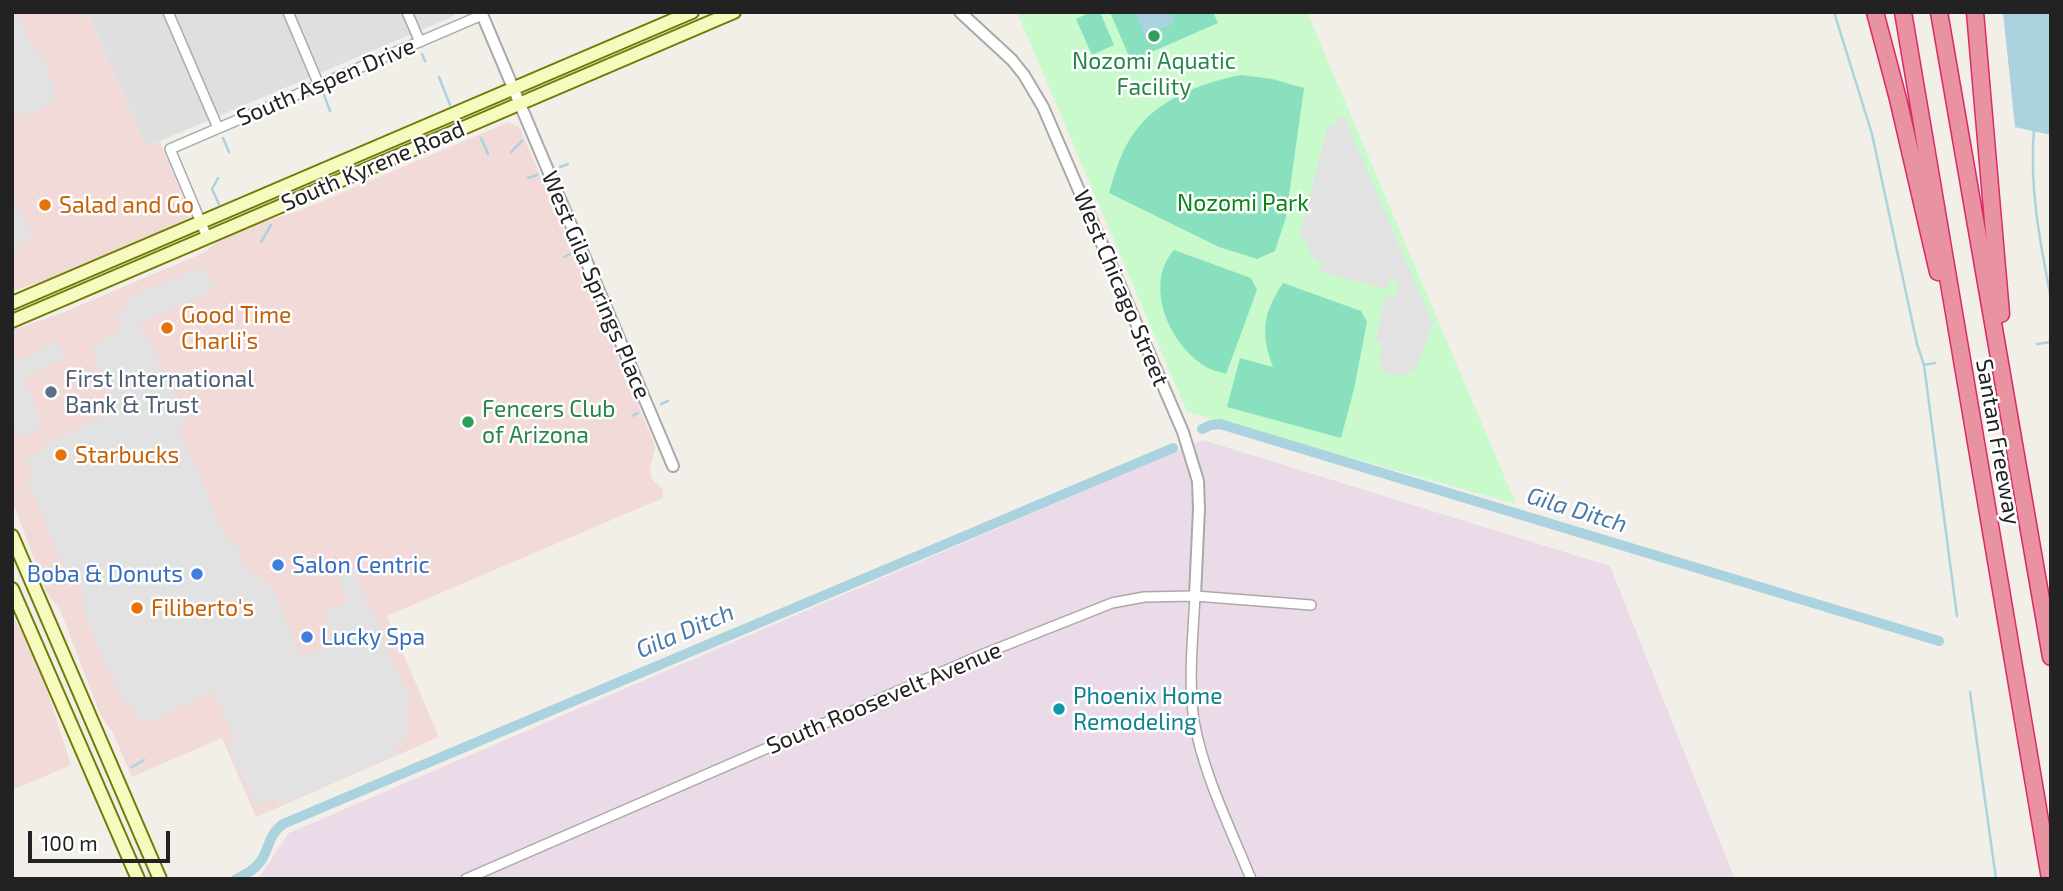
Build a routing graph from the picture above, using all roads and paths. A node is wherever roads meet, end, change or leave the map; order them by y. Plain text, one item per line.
1 (169, 12) edge
2 (288, 12) edge
3 (407, 12) edge
4 (692, 12) edge
5 (734, 12) edge
6 (960, 12) edge
7 (1875, 12) edge
8 (1903, 12) edge
9 (1939, 12) edge
10 (1975, 12) edge
11 (482, 13) edge
12 (420, 42) junction
13 (319, 85) junction
14 (514, 89) junction
15 (520, 104) junction
16 (218, 128) junction
17 (201, 223) junction
18 (207, 237) junction
19 (71, 278) junction
20 (106, 281) junction
21 (12, 303) edge
22 (12, 321) edge
23 (1962, 366) junction
24 (2008, 407) junction
25 (673, 466) dead end
26 (12, 536) edge
27 (12, 589) edge
28 (1195, 596) junction
29 (1311, 605) dead end
30 (2051, 657) edge
31 (472, 878) edge
32 (138, 879) edge
33 (160, 879) edge
34 (1251, 879) edge
35 (2050, 879) edge

1 - 16 street
2 - 13 street
3 - 12 street
4 - 14 main road, South Kyrene Road
5 - 15 main road, South Kyrene Road
6 - 28 street, West Chicago Street
7 - 23 highway
8 - 23 highway, Santan Freeway
9 - 24 highway, Santan Freeway
10 - 24 highway
11 - 12 street, South Aspen Drive
11 - 14 street, West Gila Springs Place
12 - 13 street, South Aspen Drive
13 - 16 street, South Aspen Drive
14 - 15 street, West Gila Springs Place
14 - 17 main road, South Kyrene Road
15 - 18 main road, South Kyrene Road
15 - 25 street, West Gila Springs Place
16 - 17 street, South Aspen Drive
17 - 18 street
17 - 19 main road, South Kyrene Road
18 - 20 main road, South Kyrene Road
19 - 20 main road
19 - 21 main road, South Kyrene Road
20 - 22 main road, South Kyrene Road
23 - 35 highway, Santan Freeway
24 - 30 highway, Santan Freeway
26 - 33 main road
27 - 32 main road
28 - 29 street, South Roosevelt Avenue
28 - 31 street, South Roosevelt Avenue
28 - 34 street

